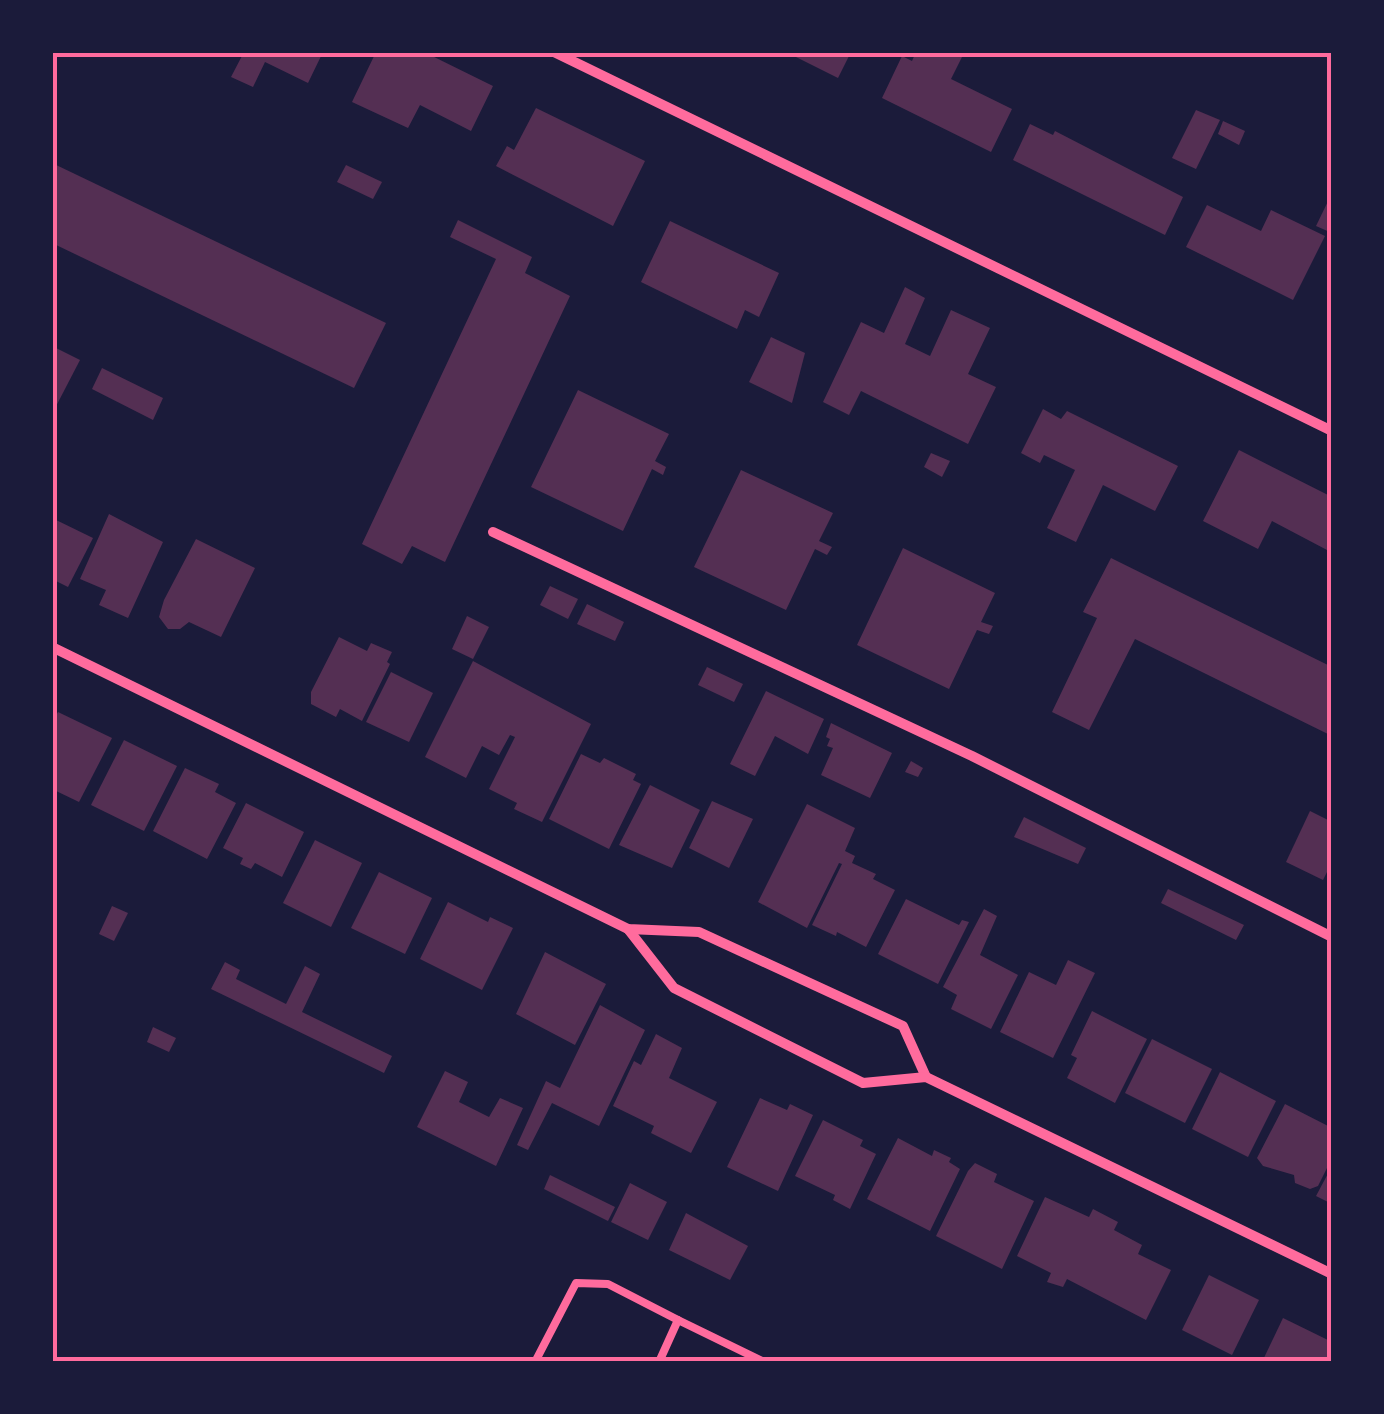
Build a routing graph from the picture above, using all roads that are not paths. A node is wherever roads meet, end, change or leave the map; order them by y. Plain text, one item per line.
1 (554, 52) edge
2 (1332, 431) edge
3 (493, 532) dead end
4 (52, 646) edge
5 (628, 930) junction
6 (1332, 938) edge
7 (926, 1078) junction
8 (1332, 1274) edge
9 (678, 1320) junction
10 (534, 1362) edge
11 (659, 1362) edge
12 (764, 1362) edge

1 - 2 street
3 - 6 street
4 - 5 street
5 - 7 street
5 - 7 street
7 - 8 street
9 - 10 lane
9 - 11 lane
9 - 12 lane

